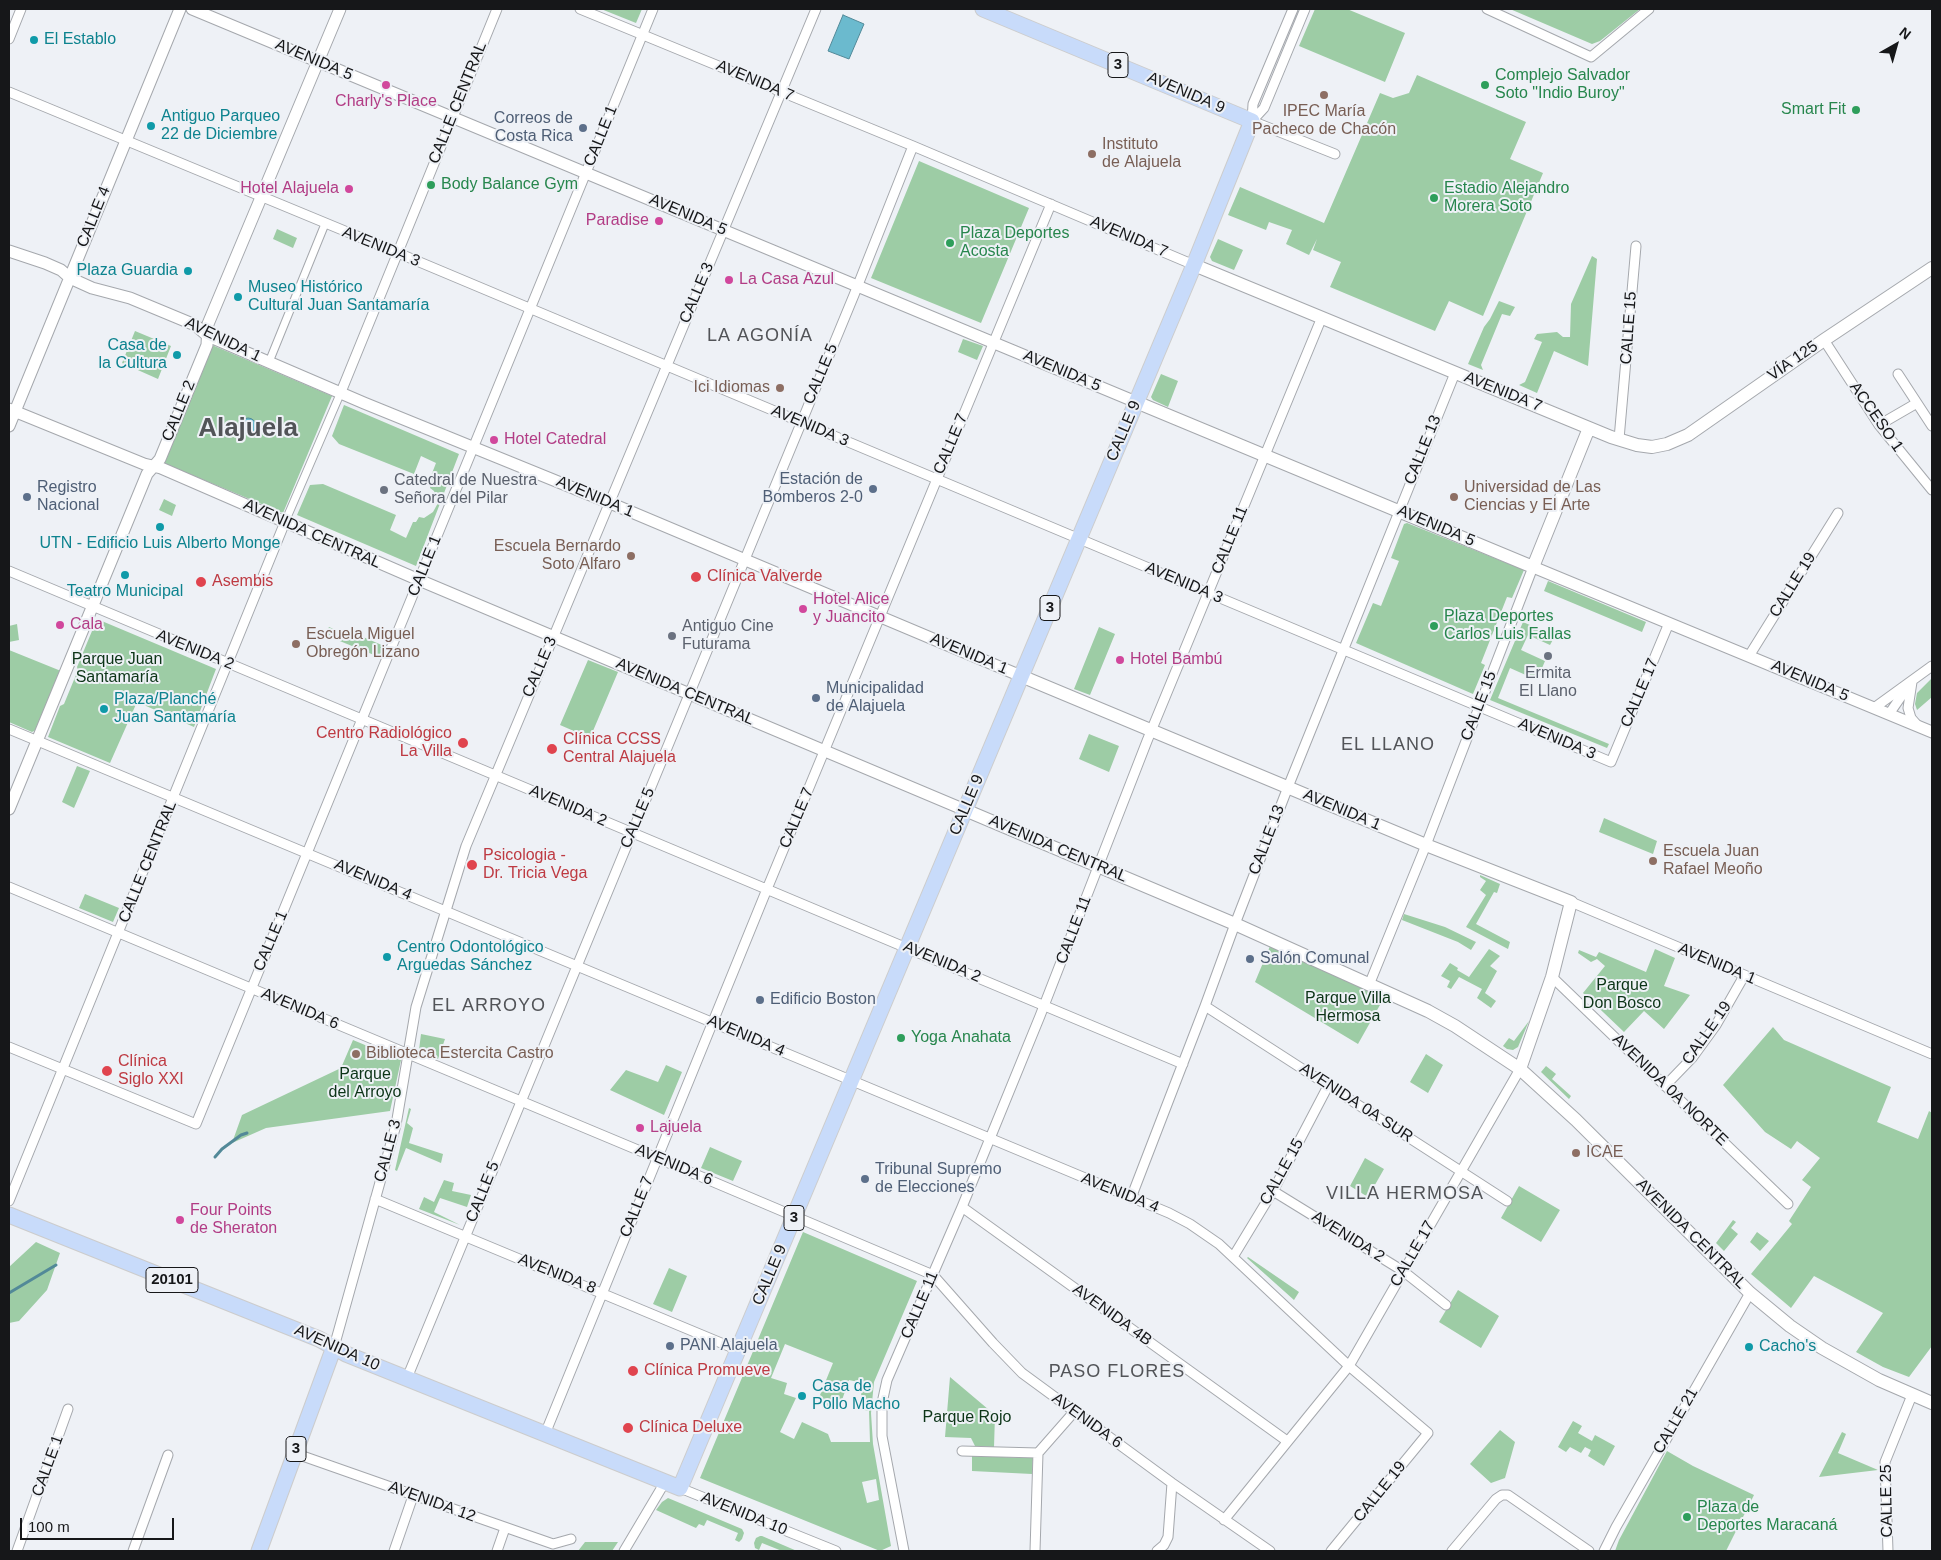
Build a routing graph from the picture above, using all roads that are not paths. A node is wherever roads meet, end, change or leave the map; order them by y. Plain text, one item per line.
1 (21, 9) edge
2 (180, 9) edge
3 (192, 9) edge
4 (340, 9) edge
5 (497, 9) edge
6 (580, 9) edge
7 (653, 9) edge
8 (816, 9) edge
9 (983, 9) edge
10 (1293, 9) edge
11 (1306, 9) edge
12 (1487, 9) edge
13 (1649, 9) edge
14 (643, 34) junction
15 (9, 39) edge
16 (318, 61) junction
17 (9, 92) edge
18 (781, 92) junction
19 (452, 116) junction
20 (1252, 121) junction
21 (126, 140) junction
22 (913, 146) junction
23 (1335, 154) dead end
24 (587, 172) junction
25 (262, 197) junction
26 (1051, 204) junction
27 (325, 224) junction
28 (723, 230) junction
29 (1636, 246) dead end
30 (9, 251) edge
31 (398, 253) junction
32 (1194, 265) junction
33 (1932, 268) edge
34 (70, 278) junction
35 (858, 285) junction
36 (531, 310) junction
37 (1322, 317) junction
38 (208, 336) junction
39 (1824, 340) junction
40 (994, 343) junction
41 (269, 362) junction
42 (666, 367) junction
43 (1455, 373) junction
44 (1898, 374) dead end
45 (341, 392) junction
46 (1136, 402) junction
47 (1917, 403) junction
48 (12, 410) edge
49 (801, 422) junction
50 (1879, 425) junction
51 (9, 426) edge
52 (1932, 426) edge
53 (1589, 428) junction
54 (1619, 439) junction
55 (474, 447) junction
56 (1652, 447) joint
57 (1265, 456) junction
58 (154, 466) junction
59 (937, 479) junction
60 (1932, 490) edge
61 (610, 503) junction
62 (1399, 511) junction
63 (1838, 513) dead end
64 (285, 522) junction
65 (1078, 539) junction
66 (744, 560) junction
67 (1533, 567) junction
68 (9, 571) edge
69 (419, 580) junction
70 (1209, 594) junction
71 (93, 608) junction
72 (880, 616) junction
73 (1669, 623) junction
74 (553, 636) junction
75 (1343, 650) junction
76 (1749, 656) junction
77 (229, 663) junction
78 (1932, 666) edge
79 (1021, 676) junction
80 (1912, 682) junction
81 (689, 694) junction
82 (1478, 706) junction
83 (1874, 708) junction
84 (1889, 714) junction
85 (362, 719) junction
86 (1918, 726) junction
87 (9, 729) edge
88 (1152, 730) junction
89 (1932, 732) edge
90 (37, 741) junction
91 (825, 751) junction
92 (1611, 762) joint
93 (495, 775) junction
94 (1288, 787) junction
95 (174, 797) junction
96 (9, 809) edge
97 (965, 810) junction
98 (632, 833) junction
99 (1426, 845) junction
100 (308, 853) junction
101 (1098, 867) junction
102 (9, 887) edge
103 (767, 889) junction
104 (1571, 902) junction
105 (445, 911) junction
106 (1235, 924) junction
107 (118, 933) junction
108 (907, 947) junction
109 (576, 966) junction
110 (1744, 976) junction
111 (1552, 977) junction
112 (1369, 984) junction
113 (251, 988) junction
114 (1044, 1006) junction
115 (1206, 1006) junction
116 (713, 1022) junction
117 (9, 1047) edge
118 (408, 1054) junction
119 (1932, 1054) edge
120 (1183, 1064) junction
121 (1520, 1069) junction
122 (62, 1070) junction
123 (851, 1081) junction
124 (1328, 1086) junction
125 (1665, 1086) junction
126 (520, 1101) junction
127 (990, 1139) junction
128 (657, 1158) junction
129 (1462, 1171) junction
130 (1273, 1191) junction
131 (1130, 1198) junction
132 (375, 1199) junction
133 (9, 1201) edge
134 (1507, 1201) dead end
135 (1788, 1204) dead end
136 (962, 1207) junction
137 (9, 1215) edge
138 (794, 1217) junction
139 (464, 1237) junction
140 (1234, 1257) junction
141 (1403, 1271) junction
142 (933, 1275) junction
143 (602, 1293) junction
144 (1750, 1293) junction
145 (1446, 1305) dead end
146 (334, 1347) junction
147 (738, 1350) junction
148 (1349, 1366) junction
149 (407, 1378) junction
150 (1912, 1395) junction
151 (1932, 1403) edge
152 (68, 1409) dead end
153 (1074, 1412) junction
154 (1428, 1433) joint
155 (545, 1434) junction
156 (1287, 1441) junction
157 (962, 1451) dead end
158 (294, 1453) junction
159 (1038, 1453) junction
160 (168, 1455) dead end
161 (664, 1482) junction
162 (1172, 1483) junction
163 (680, 1488) junction
164 (413, 1496) junction
165 (1224, 1520) junction
166 (505, 1528) junction
167 (571, 1540) dead end
168 (17, 1551) edge
169 (133, 1551) edge
170 (258, 1551) edge
171 (394, 1551) edge
172 (497, 1551) edge
173 (624, 1551) edge
174 (836, 1551) edge
175 (904, 1551) edge
176 (1035, 1551) edge
177 (1158, 1551) edge
178 (1270, 1551) edge
179 (1332, 1551) edge
180 (1452, 1551) edge
181 (1589, 1551) edge
182 (1604, 1551) edge
183 (1888, 1551) edge

1 - 15 street
2 - 21 street, CALLE 4
3 - 16 street, AVENIDA 5
4 - 16 street, CALLE 2
5 - 19 street, CALLE CENTRAL
6 - 14 street, AVENIDA 7
7 - 14 street, CALLE 1
8 - 18 street, CALLE 3
9 - 20 main road, AVENIDA 9 / 3
10 - 20 street
11 - 20 street
12 - 13 street
14 - 18 street, AVENIDA 7
14 - 24 street, CALLE 1
16 - 19 street, AVENIDA 5
16 - 25 street, CALLE 2
17 - 21 street, AVENIDA 3
18 - 22 street, AVENIDA 7
18 - 28 street, CALLE 3
19 - 24 street, AVENIDA 5
19 - 31 street, CALLE CENTRAL
20 - 23 street, AVENIDA 9
20 - 32 main road, CALLE 9 / 3
21 - 25 street, AVENIDA 3
21 - 34 street, CALLE 4
22 - 26 street, AVENIDA 7
22 - 35 street, CALLE 5
24 - 28 street, AVENIDA 5
24 - 36 street, CALLE 1
25 - 27 street, AVENIDA 3
25 - 38 street, CALLE 2
26 - 32 street, AVENIDA 7
26 - 40 street, CALLE 7
27 - 31 street, AVENIDA 3
27 - 41 street
28 - 35 street, AVENIDA 5
28 - 42 street, CALLE 3
29 - 54 street, CALLE 15
30 - 34 street, AVENIDA 1
31 - 36 street, AVENIDA 3
31 - 45 street, CALLE CENTRAL
32 - 37 main road, AVENIDA 7
32 - 46 main road, CALLE 9 / 3
33 - 39 main road, VÍA 125
34 - 38 street, AVENIDA 1
34 - 48 street, CALLE 4
35 - 40 street, AVENIDA 5
35 - 49 street, CALLE 5
36 - 42 street, AVENIDA 3
36 - 55 street, CALLE 1
37 - 43 main road, AVENIDA 7
37 - 57 street, CALLE 11
38 - 41 street, AVENIDA 1
38 - 58 street, CALLE 2
39 - 50 street, ACCESO 1
39 - 56 main road, VÍA 125
40 - 46 street, AVENIDA 5
40 - 59 street, CALLE 7
41 - 45 street, AVENIDA 1
42 - 49 street, AVENIDA 3
42 - 61 street, CALLE 3
43 - 53 main road, AVENIDA 7
43 - 62 street, CALLE 13
44 - 47 street
45 - 55 street, AVENIDA 1
45 - 64 street
46 - 57 main road, AVENIDA 5
46 - 65 main road, CALLE 9 / 3
47 - 50 street
47 - 52 street
48 - 51 street, CALLE 4
48 - 58 street, AVENIDA CENTRAL
49 - 59 street, AVENIDA 3
49 - 66 street, CALLE 5
50 - 60 street, ACCESO 1
53 - 54 main road, AVENIDA 7
53 - 67 main road, CALLE 15
54 - 56 main road, AVENIDA 7
55 - 61 street, AVENIDA 1
55 - 69 street, CALLE 1
57 - 62 main road, AVENIDA 5
57 - 70 street, CALLE 11
58 - 64 street, AVENIDA CENTRAL
58 - 71 street, CALLE 2
59 - 65 street, AVENIDA 3
59 - 72 street, CALLE 7
61 - 66 street, AVENIDA 1
61 - 74 street, CALLE 3
62 - 67 main road, AVENIDA 5
62 - 75 street, CALLE 13
63 - 76 street, CALLE 19
64 - 69 street, AVENIDA CENTRAL
64 - 77 street, CALLE CENTRAL
65 - 70 street, AVENIDA 3
65 - 79 main road, CALLE 9 / 3
66 - 72 street, AVENIDA 1
66 - 81 street, CALLE 5
67 - 73 street, AVENIDA 5
67 - 82 street, CALLE 15
68 - 71 street, AVENIDA 2
69 - 74 street, AVENIDA CENTRAL
69 - 85 street, CALLE 1
70 - 75 street, AVENIDA 3
70 - 88 street, CALLE 11
71 - 77 street, AVENIDA 2
71 - 90 street, CALLE 2
72 - 79 street, AVENIDA 1
72 - 91 street, CALLE 7
73 - 76 street, AVENIDA 5
73 - 92 street, CALLE 17
74 - 81 street, AVENIDA CENTRAL
74 - 93 street, CALLE 3
75 - 82 street, AVENIDA 3
75 - 94 street, CALLE 13
76 - 83 street, AVENIDA 5
77 - 85 street, AVENIDA 2
77 - 95 street, CALLE CENTRAL
78 - 80 street
79 - 88 main road, AVENIDA 1
79 - 97 main road, CALLE 9 / 3
80 - 83 street
80 - 84 street
80 - 86 street
81 - 91 street, AVENIDA CENTRAL
81 - 98 street, CALLE 5
82 - 92 street, AVENIDA 3
82 - 99 street, CALLE 15
83 - 84 street, AVENIDA 5
84 - 86 street, AVENIDA 5
85 - 93 street, AVENIDA 2
85 - 100 street, CALLE 1
86 - 89 street, AVENIDA 5
87 - 90 street, AVENIDA 4
88 - 94 main road, AVENIDA 1
88 - 101 street, CALLE 11
90 - 95 street, AVENIDA 4
90 - 96 street, CALLE 2
91 - 97 street, AVENIDA CENTRAL
91 - 103 street, CALLE 7
93 - 98 street, AVENIDA 2
93 - 105 street, CALLE 3
94 - 99 main road, AVENIDA 1
94 - 106 street, CALLE 13
95 - 100 street, AVENIDA 4
95 - 107 street, CALLE CENTRAL
97 - 101 main road, AVENIDA CENTRAL
97 - 108 main road, CALLE 9 / 3
98 - 103 street, AVENIDA 2
98 - 109 street, CALLE 5
99 - 104 main road, AVENIDA 1
99 - 112 street, CALLE 15
100 - 105 street, AVENIDA 4
100 - 113 street, CALLE 1
101 - 106 main road, AVENIDA CENTRAL
101 - 114 street, CALLE 11
102 - 107 street, AVENIDA 6
103 - 108 street, AVENIDA 2
103 - 116 street, CALLE 7
104 - 110 street, AVENIDA 1
104 - 111 main road, CALLE 17
105 - 109 street, AVENIDA 4
105 - 118 street, CALLE 3
106 - 112 main road, AVENIDA CENTRAL
106 - 115 street, CALLE 13
107 - 113 street, AVENIDA 6
107 - 122 street, CALLE CENTRAL
108 - 114 street, AVENIDA 2
108 - 123 main road, CALLE 9 / 3
109 - 116 street, AVENIDA 4
109 - 126 street, CALLE 5
110 - 119 street, AVENIDA 1
110 - 125 street, CALLE 19
111 - 121 main road, CALLE 17
111 - 125 street, AVENIDA 0A NORTE
112 - 121 main road, AVENIDA CENTRAL
113 - 118 street, AVENIDA 6
113 - 122 street, CALLE 1
114 - 120 street, AVENIDA 2
114 - 127 street, CALLE 11
115 - 120 street, CALLE 13
115 - 124 street, AVENIDA 0A SUR
116 - 123 street, AVENIDA 4
116 - 128 street, CALLE 7
117 - 122 street
118 - 126 street, AVENIDA 6
118 - 132 street, CALLE 3
120 - 131 street, CALLE 13
121 - 129 street, CALLE 17
121 - 144 main road, AVENIDA CENTRAL
122 - 133 street, CALLE CENTRAL
123 - 127 street, AVENIDA 4
123 - 138 main road, CALLE 9 / 3
124 - 129 street, AVENIDA 0A SUR
124 - 130 street, CALLE 15
125 - 135 street, AVENIDA 0A NORTE
126 - 128 street, AVENIDA 6
126 - 139 street, CALLE 5
127 - 131 street, AVENIDA 4
127 - 136 street, CALLE 11
128 - 138 street, AVENIDA 6
128 - 143 street, CALLE 7
129 - 134 street, AVENIDA 0A SUR
129 - 141 street, CALLE 17
130 - 140 street, CALLE 15
130 - 141 street, AVENIDA 2
131 - 140 street, AVENIDA 4
132 - 139 street, AVENIDA 8
132 - 146 street, CALLE 3
136 - 142 street, CALLE 11
136 - 156 street, AVENIDA 4B
137 - 146 main road, AVENIDA 10 / 20101
138 - 142 street, AVENIDA 6
138 - 147 main road, CALLE 9 / 3
139 - 143 street, AVENIDA 8
139 - 149 street, CALLE 5
140 - 148 street, AVENIDA 4
141 - 145 street, AVENIDA 2
141 - 148 street, CALLE 17
142 - 153 street, AVENIDA 6
142 - 175 street, CALLE 11
143 - 147 street, AVENIDA 8
143 - 155 street, CALLE 7
144 - 150 main road, AVENIDA CENTRAL
144 - 182 street, CALLE 21
146 - 149 main road, AVENIDA 10
146 - 158 main road, 3
147 - 163 main road, CALLE 9 / 3
148 - 154 street, AVENIDA 4
148 - 156 street, CALLE 17
149 - 155 main road, AVENIDA 10
150 - 151 main road, AVENIDA CENTRAL
150 - 183 street, CALLE 25
152 - 168 street, CALLE 1
153 - 159 street
153 - 162 street, AVENIDA 6
154 - 179 street, CALLE 19
155 - 161 main road, AVENIDA 10
156 - 165 street, CALLE 17
157 - 159 street
158 - 164 street, AVENIDA 12
158 - 170 main road, 3
159 - 176 street
160 - 169 street
161 - 163 main road, AVENIDA 10
161 - 173 street
162 - 165 street, AVENIDA 6
162 - 177 street
163 - 174 street, AVENIDA 10
164 - 166 street, AVENIDA 12
164 - 171 street
165 - 178 street, AVENIDA 6
166 - 167 street, AVENIDA 12
166 - 172 street
180 - 181 street

